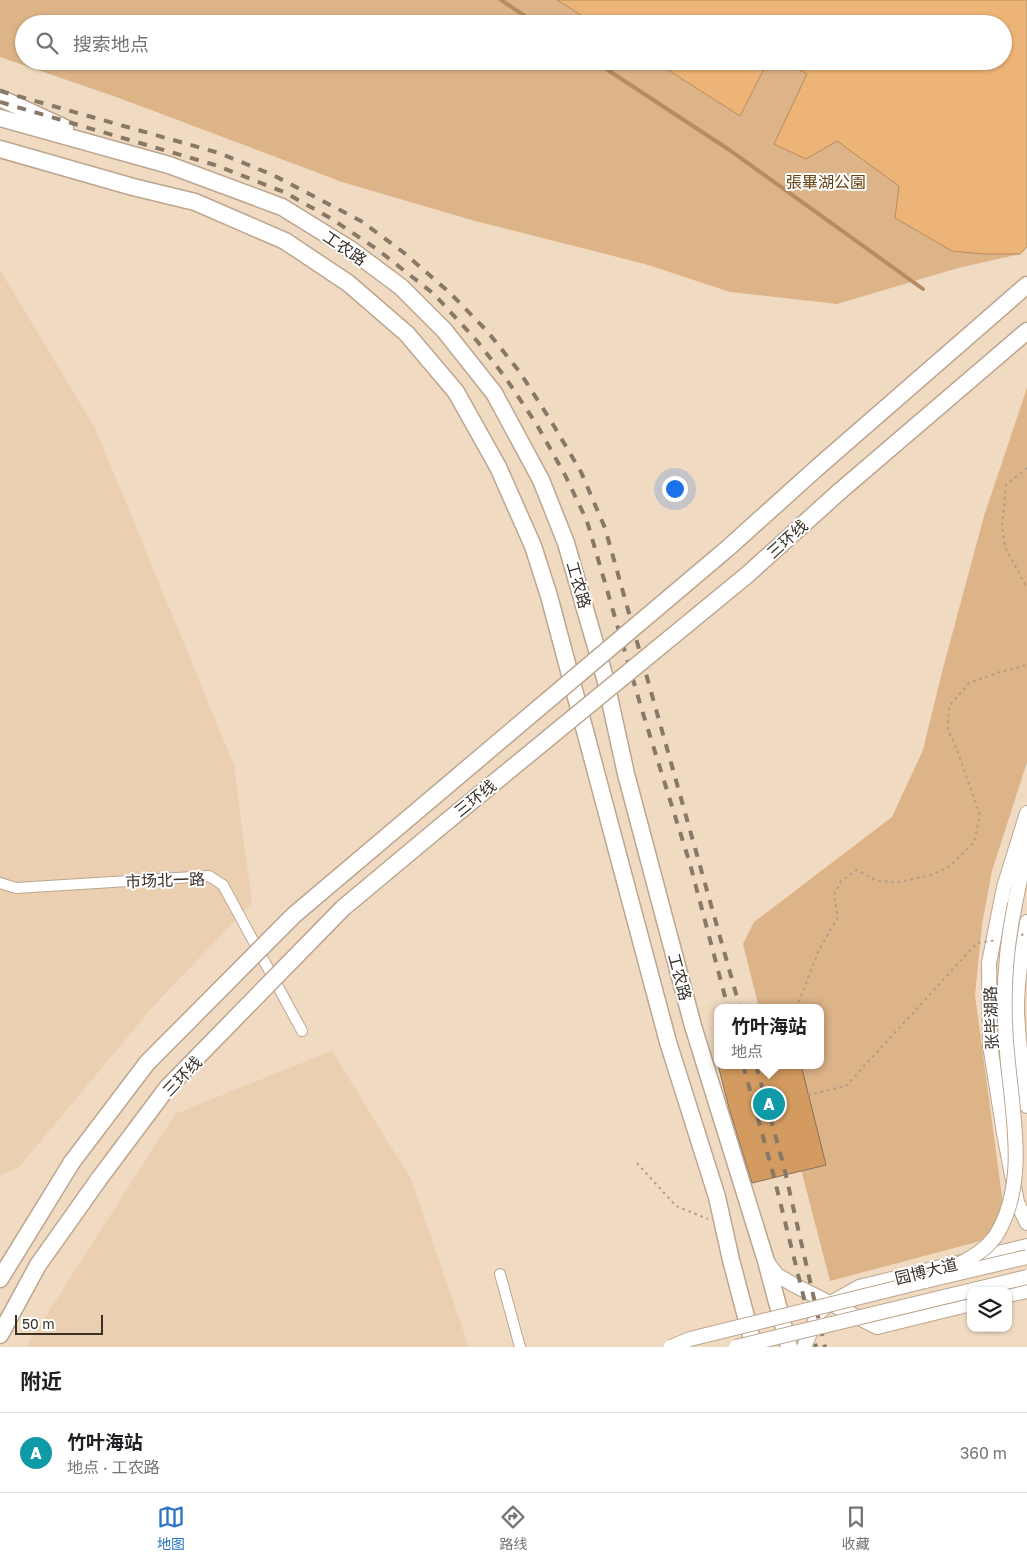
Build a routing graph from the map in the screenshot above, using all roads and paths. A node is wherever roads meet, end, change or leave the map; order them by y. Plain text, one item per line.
1 (0, 98) edge
2 (0, 118) edge
3 (0, 149) edge
4 (112, 149) junction
5 (1027, 285) edge
6 (1027, 331) edge
7 (1027, 468) edge
8 (1027, 588) edge
9 (1027, 665) edge
10 (1027, 813) edge
11 (1027, 831) edge
12 (0, 883) edge
13 (1027, 922) edge
14 (1027, 934) edge
15 (1019, 936) dead end
16 (1002, 939) dead end
17 (798, 1004) edge
18 (302, 1031) dead end
19 (808, 1095) dead end
20 (1027, 1106) edge
21 (637, 1163) dead end
22 (1027, 1223) edge
23 (723, 1224) junction
24 (1027, 1246) edge
25 (1027, 1257) edge
26 (766, 1261) junction
27 (965, 1262) junction
28 (500, 1274) dead end
29 (1027, 1277) edge
30 (0, 1279) edge
31 (925, 1281) junction
32 (1027, 1290) edge
33 (1012, 1294) edge
34 (829, 1304) junction
35 (967, 1305) edge
36 (0, 1335) edge
37 (520, 1347) edge
38 (671, 1347) edge
39 (736, 1347) edge
40 (754, 1347) edge
41 (789, 1347) edge
42 (804, 1347) edge

1 - 4 highway
2 - 4 highway, 工农路
3 - 23 highway, 工农路
4 - 26 highway, 工农路
5 - 30 highway, 三环线, bridge
6 - 36 highway, 三环线, bridge
7 - 8 path
9 - 17 path
10 - 22 main road, 张毕湖路
11 - 27 main road, bridge
12 - 18 street, 市场北一路
13 - 20 main road, 张毕湖路
14 - 15 path, bridge
16 - 19 path, bridge
21 - 23 path
23 - 40 highway, 工农路
24 - 27 main road, 园博大道
25 - 31 main road, bridge
26 - 34 main road
26 - 41 highway, 工农路
27 - 31 main road, bridge
27 - 34 main road, 园博大道
28 - 37 street
29 - 39 main road, bridge
31 - 38 main road, bridge
32 - 33 main road
34 - 35 main road
34 - 42 main road

